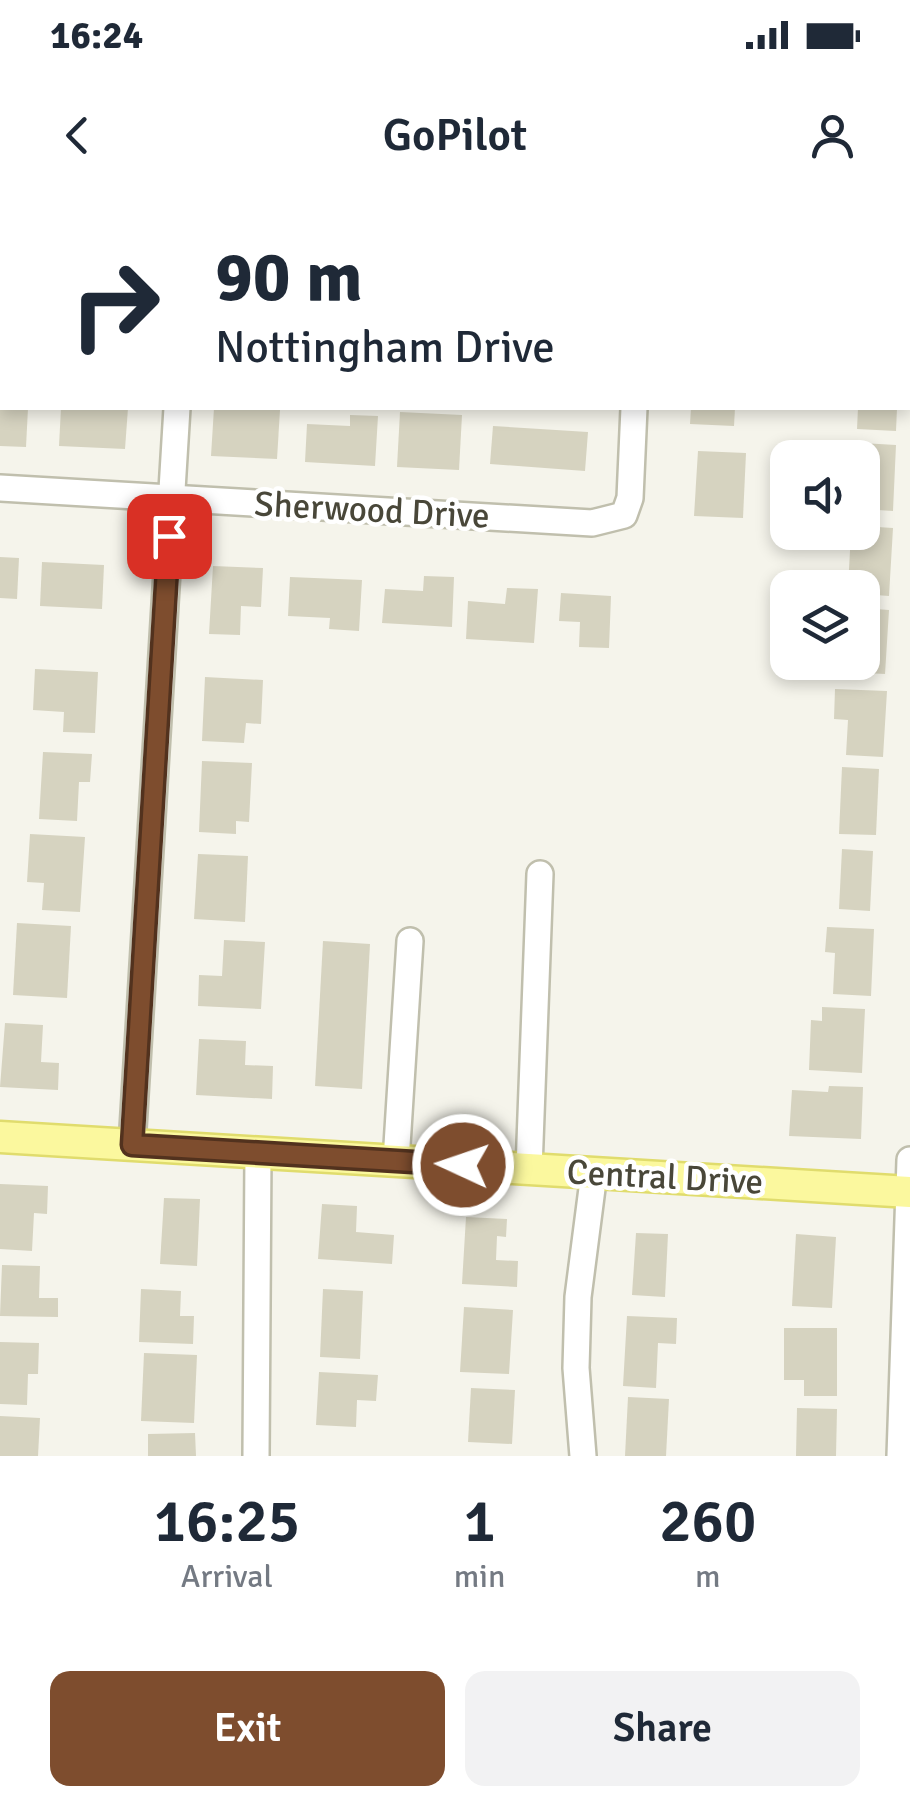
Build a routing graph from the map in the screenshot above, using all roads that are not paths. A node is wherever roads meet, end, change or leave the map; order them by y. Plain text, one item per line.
1 (177, 410) edge
2 (634, 410) edge
3 (0, 488) edge
4 (172, 498) junction
5 (540, 874) dead end
6 (410, 940) dead end
7 (0, 1137) edge
8 (132, 1145) junction
9 (258, 1152) junction
10 (910, 1160) edge
11 (396, 1161) junction
12 (529, 1169) junction
13 (594, 1173) junction
14 (909, 1192) edge
15 (256, 1456) edge
16 (584, 1456) edge
17 (900, 1456) edge

1 - 4 street
2 - 4 street, Sherwood Drive
3 - 4 street, Sherwood Drive
4 - 8 street
5 - 12 street
6 - 11 street
7 - 8 main road, Central Drive
8 - 9 main road, Central Drive
9 - 11 main road, Central Drive
9 - 15 street
10 - 14 street
11 - 12 main road, Central Drive
12 - 13 main road, Central Drive
13 - 14 main road, Central Drive
13 - 16 street
14 - 17 street

